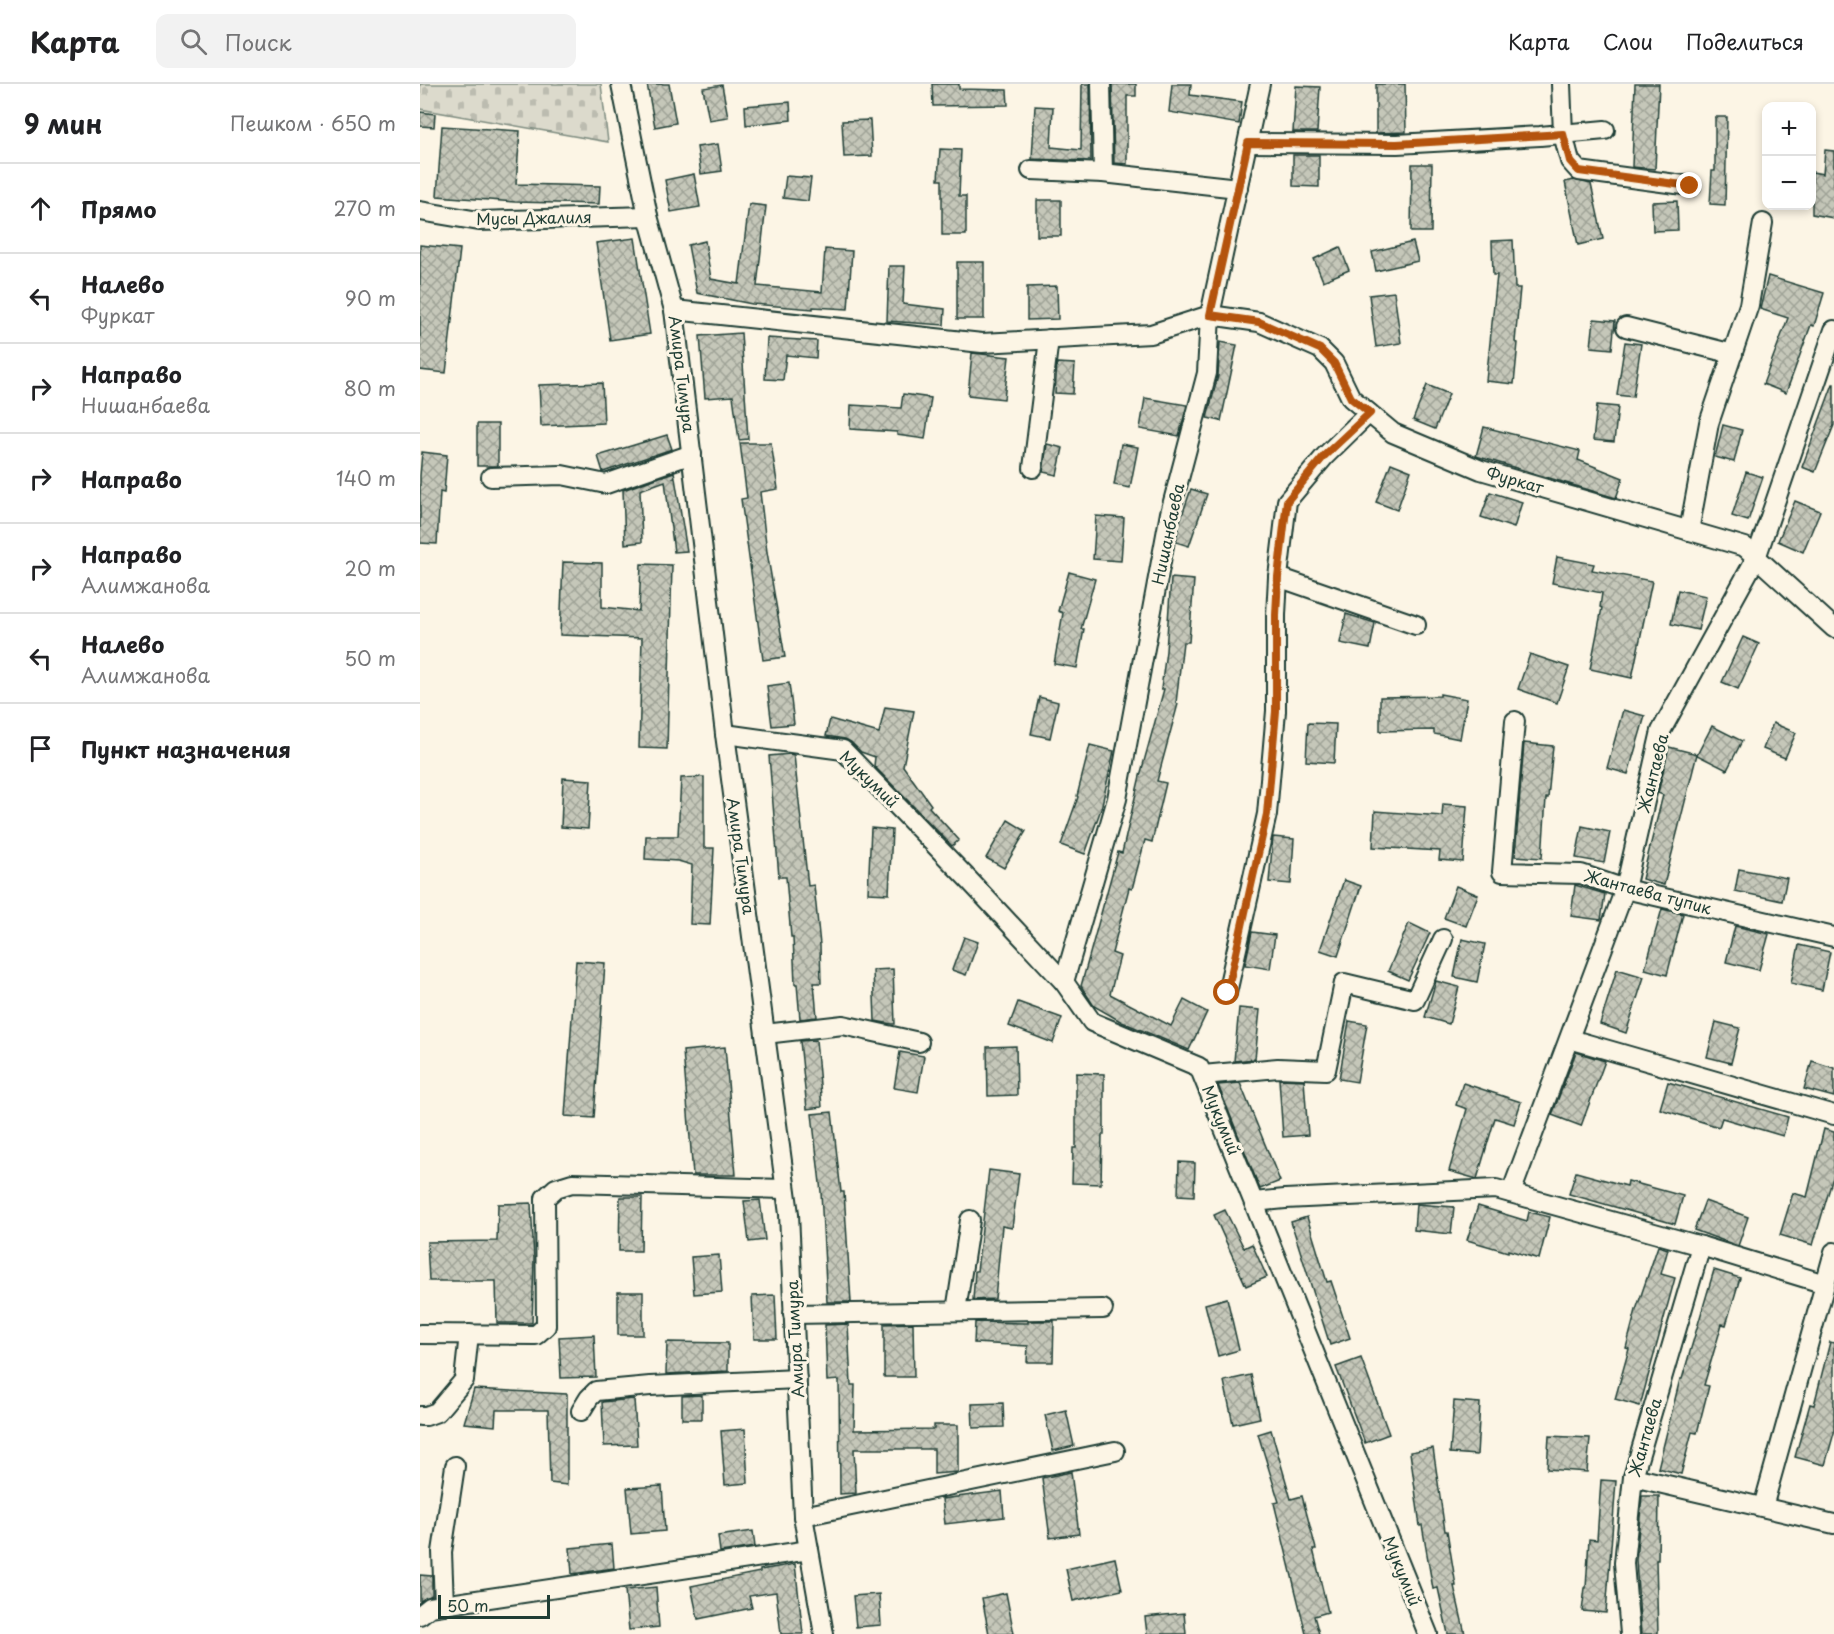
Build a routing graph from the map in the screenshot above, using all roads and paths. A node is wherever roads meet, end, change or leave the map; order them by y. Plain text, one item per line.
1 (621, 84) edge
2 (1101, 84) edge
3 (1260, 84) edge
4 (1561, 84) edge
5 (1605, 130) dead end
6 (1563, 134) junction
7 (1248, 143) junction
8 (1031, 171) dead end
9 (1103, 173) junction
10 (1690, 186) dead end
11 (1238, 188) junction
12 (420, 211) edge
13 (648, 216) junction
14 (1763, 223) dead end
15 (674, 310) junction
16 (1210, 315) junction
17 (1626, 327) dead end
18 (1834, 330) edge
19 (1049, 339) junction
20 (1733, 354) junction
21 (1370, 413) junction
22 (692, 453) junction
23 (1033, 468) dead end
24 (492, 477) dead end
25 (1689, 531) junction
26 (1756, 558) junction
27 (1278, 577) junction
28 (1416, 624) dead end
29 (1834, 628) edge
30 (1515, 721) dead end
31 (725, 734) junction
32 (1625, 889) junction
33 (1834, 937) edge
34 (1443, 939) dead end
35 (1064, 982) junction
36 (1227, 993) dead end
37 (765, 1034) junction
38 (1570, 1039) junction
39 (919, 1042) dead end
40 (1203, 1075) junction
41 (1834, 1115) edge
42 (785, 1188) junction
43 (1511, 1193) junction
44 (1254, 1202) junction
45 (970, 1220) dead end
46 (1701, 1246) junction
47 (1834, 1252) edge
48 (1825, 1284) junction
49 (1102, 1309) dead end
50 (956, 1311) junction
51 (794, 1314) junction
52 (420, 1334) edge
53 (469, 1334) junction
54 (797, 1379) junction
55 (581, 1411) dead end
56 (420, 1416) edge
57 (1115, 1451) dead end
58 (455, 1466) dead end
59 (1633, 1477) junction
60 (1763, 1507) junction
61 (803, 1516) junction
62 (1834, 1524) edge
63 (809, 1550) junction
64 (444, 1605) junction
65 (420, 1615) edge
66 (824, 1634) edge
67 (1428, 1634) edge
68 (1630, 1634) edge

1 - 13 street, Амира Тимура
2 - 9 street
3 - 7 street, Нишанбаева
4 - 6 street
5 - 6 street
6 - 7 street
6 - 10 street
7 - 11 street, Нишанбаева
8 - 9 street
9 - 11 street
11 - 16 street, Нишанбаева
12 - 13 street, Мусы Джалиля
13 - 15 street, Амира Тимура
14 - 20 street
15 - 19 street
15 - 22 street, Амира Тимура
16 - 19 street
16 - 21 street, Фуркат
16 - 35 street, Нишанбаева
17 - 20 street
18 - 26 street, Жантаева
19 - 23 street
20 - 25 street
21 - 25 street, Фуркат
21 - 27 street
22 - 24 street
22 - 31 street, Амира Тимура
25 - 26 street, Фуркат
26 - 29 street, Фуркат
26 - 32 street, Жантаева
27 - 28 street
27 - 36 street
30 - 32 street, Жантаева тупик
31 - 35 street, Мукумий
31 - 37 street, Амира Тимура
32 - 33 street, Жантаева тупик
32 - 38 street, Жантаева
34 - 40 street
35 - 40 street, Мукумий
37 - 39 street
37 - 42 street, Амира Тимура
38 - 41 street
38 - 43 street, Жантаева
40 - 44 street, Мукумий
42 - 51 street, Амира Тимура
42 - 53 street
43 - 44 street
43 - 46 street
44 - 67 street, Мукумий
45 - 50 street
46 - 48 street
46 - 59 street, Жантаева
47 - 48 street
48 - 60 street
49 - 50 street
50 - 51 street
51 - 54 street, Амира Тимура
52 - 53 street
53 - 56 street
54 - 55 street
54 - 61 street, Амира Тимура
57 - 61 street
58 - 64 street
59 - 60 street
59 - 68 street, Жантаева
60 - 62 street
61 - 63 street, Амира Тимура
63 - 64 street
63 - 66 street, Амира Тимура
64 - 65 street

